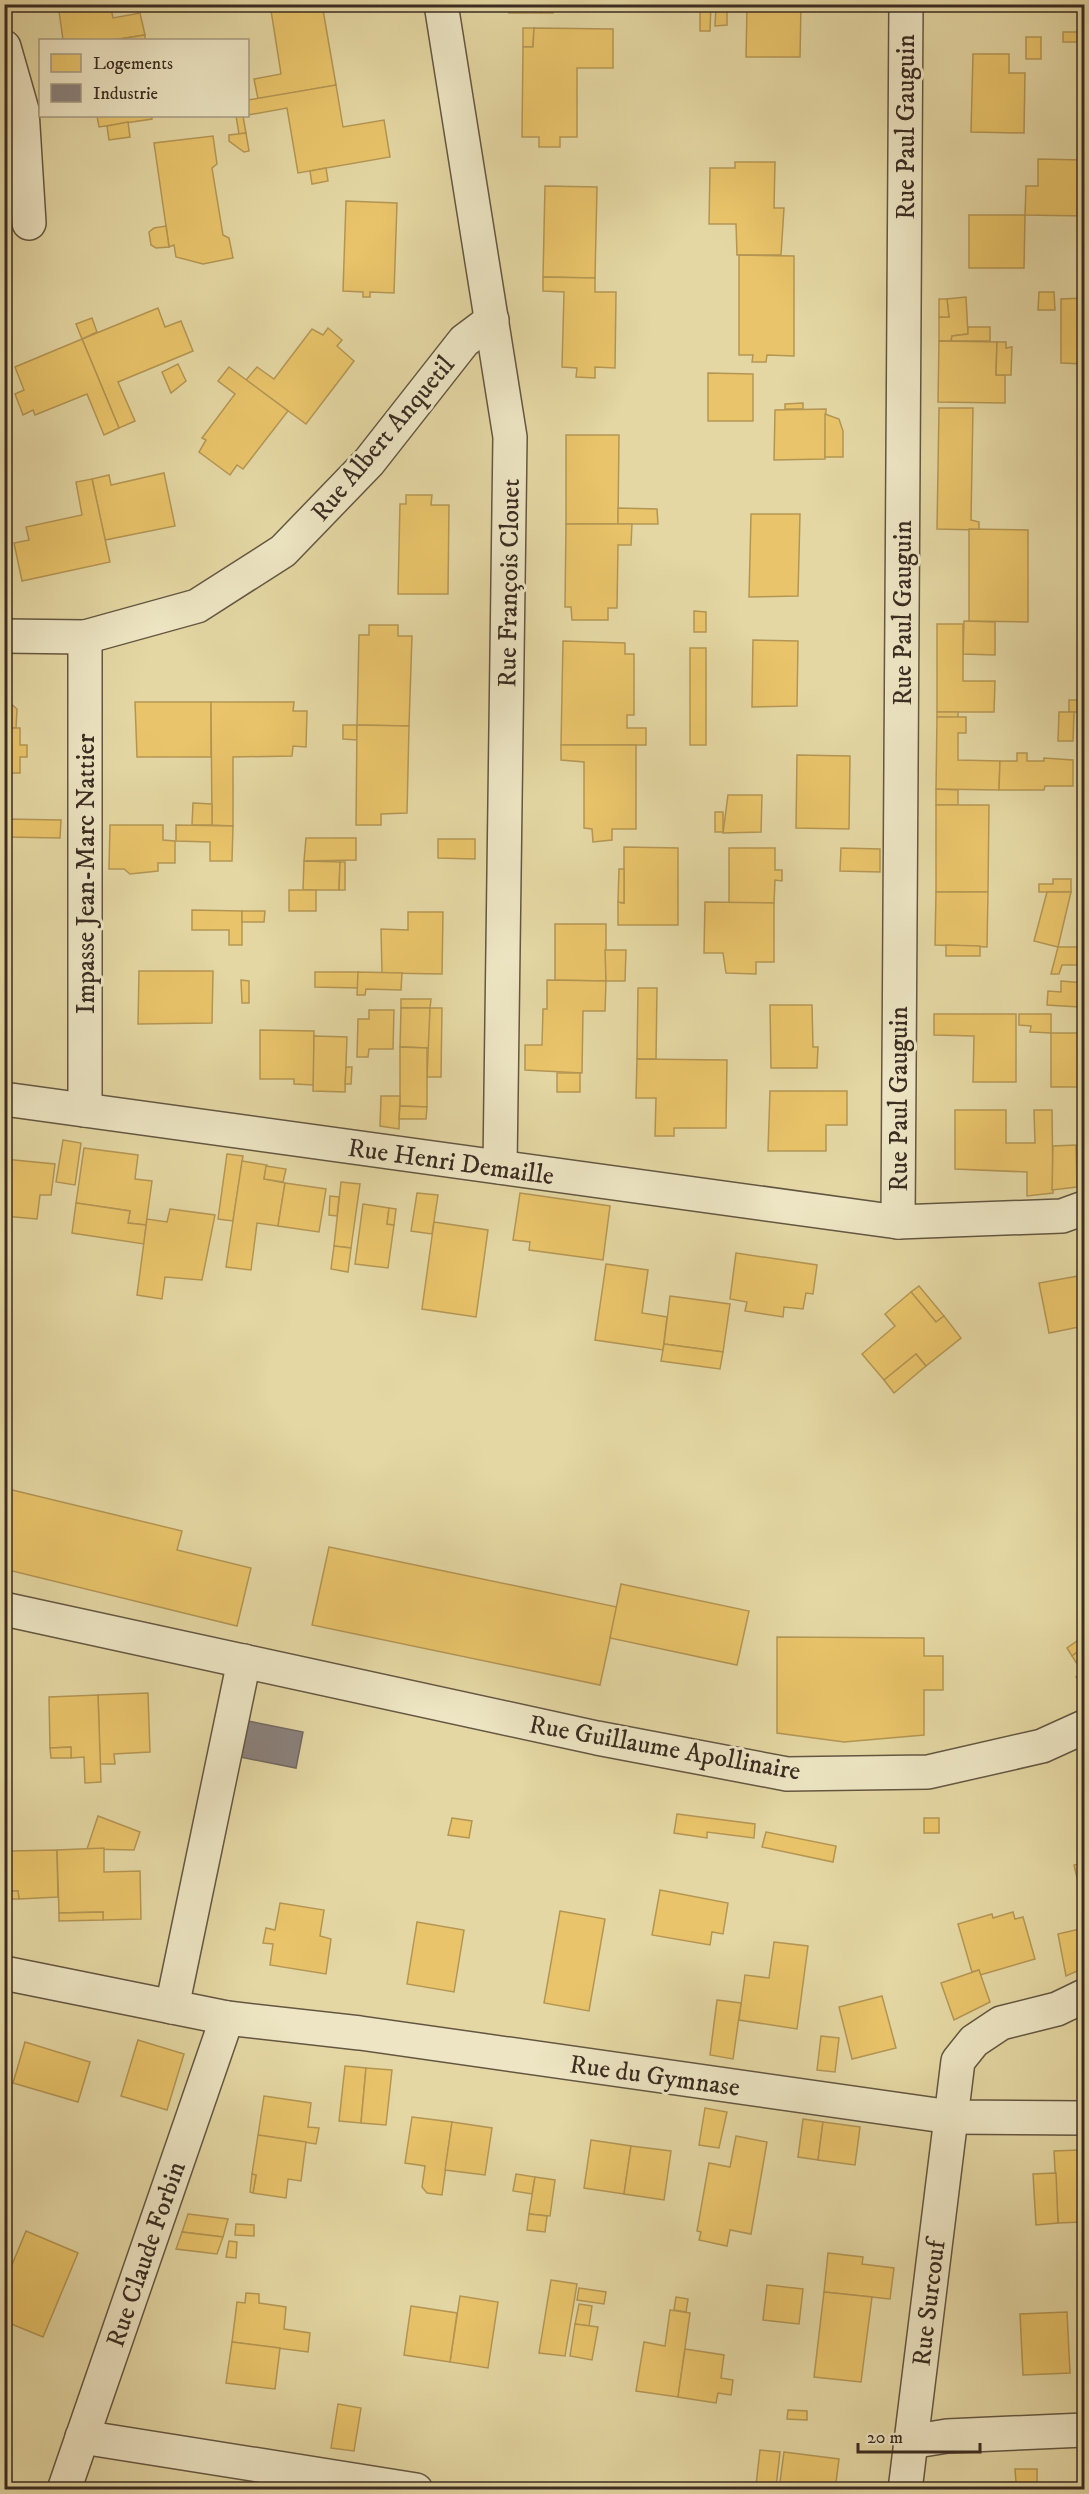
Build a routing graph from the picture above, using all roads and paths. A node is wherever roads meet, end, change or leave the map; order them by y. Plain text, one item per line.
1 (441, 4) edge
2 (906, 4) edge
3 (4, 47) edge
4 (29, 224) dead end
5 (492, 320) junction
6 (4, 636) edge
7 (85, 637) junction
8 (4, 1099) edge
9 (85, 1110) junction
10 (500, 1167) junction
11 (1084, 1208) edge
12 (898, 1222) junction
13 (4, 1609) edge
14 (244, 1661) junction
15 (1084, 1727) edge
16 (4, 1973) edge
17 (1084, 1996) edge
18 (172, 2007) junction
19 (227, 2018) junction
20 (951, 2117) junction
21 (1084, 2118) edge
22 (1084, 2430) edge
23 (82, 2437) junction
24 (910, 2442) junction
25 (64, 2490) edge
26 (416, 2490) edge
27 (905, 2490) edge

1 - 5 street, Rue François Clouet
2 - 12 street, Rue Paul Gauguin
3 - 4 street
5 - 7 street, Rue Albert Anquetil
5 - 10 street, Rue François Clouet
6 - 7 street, Rue Albert Anquetil
7 - 9 street, Impasse Jean-Marc Nattier
8 - 9 street, Rue Henri Demaille
9 - 10 street, Rue Henri Demaille
10 - 12 street, Rue Henri Demaille
11 - 12 street, Rue Henri Demaille
13 - 14 street, Rue Guillaume Apollinaire
14 - 15 street, Rue Guillaume Apollinaire
14 - 18 street
16 - 18 street, Rue du Gymnase
17 - 20 street, Rue Surcouf
18 - 19 street, Rue du Gymnase
19 - 20 street, Rue du Gymnase
19 - 23 street, Rue Claude Forbin
20 - 21 street, Rue du Gymnase
20 - 24 street, Rue Surcouf
22 - 24 street
23 - 25 street, Rue Claude Forbin
23 - 26 street
24 - 27 street, Rue Surcouf

